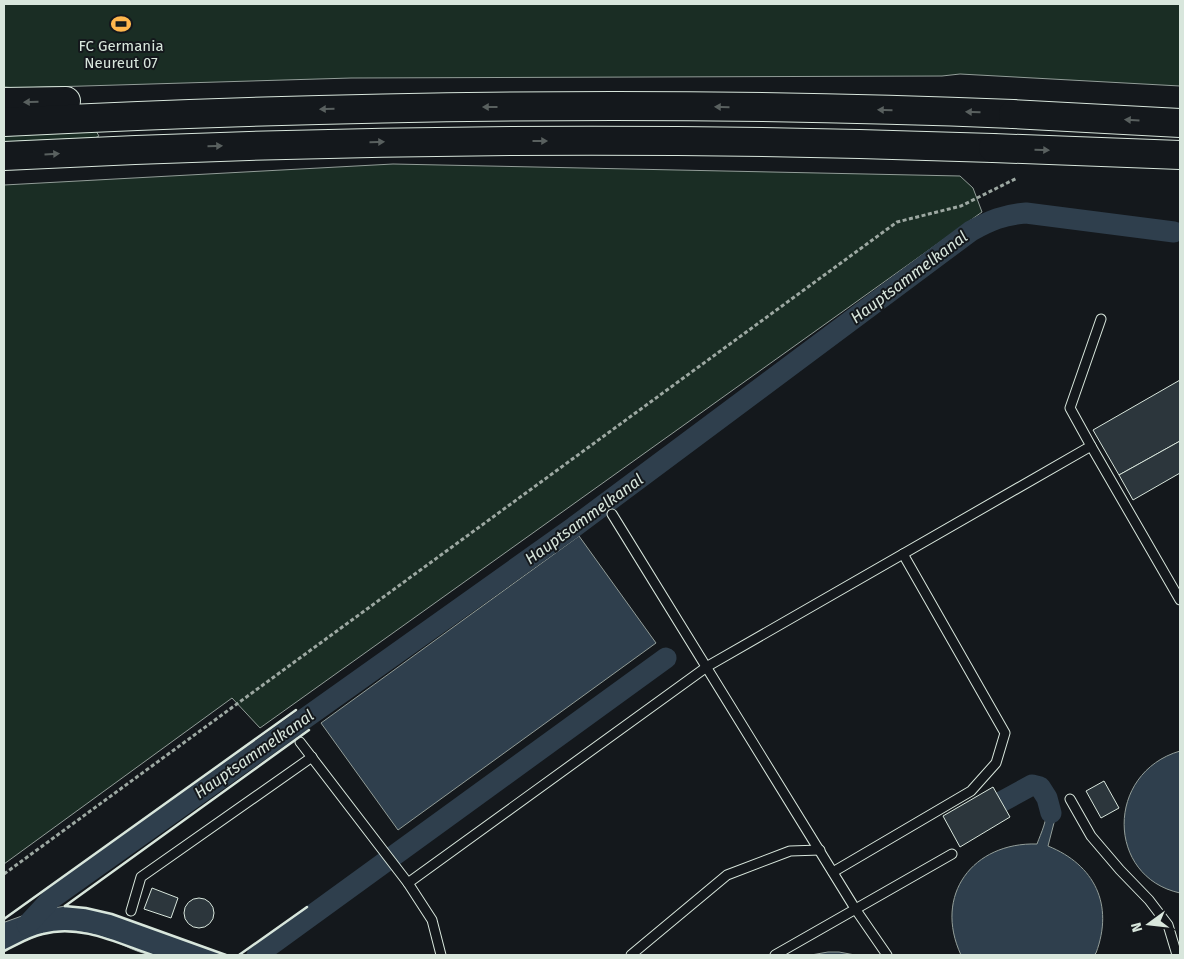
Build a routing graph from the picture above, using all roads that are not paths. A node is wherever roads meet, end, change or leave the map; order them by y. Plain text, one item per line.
1 (4, 102) edge
2 (147, 115) junction
3 (4, 122) edge
4 (1180, 123) edge
5 (1180, 155) edge
6 (4, 156) edge
7 (1101, 319) dead end
8 (1091, 446) junction
9 (612, 514) dead end
10 (903, 554) junction
11 (1180, 600) edge
12 (708, 666) junction
13 (300, 742) dead end
14 (312, 757) junction
15 (1070, 799) dead end
16 (820, 850) junction
17 (952, 854) dead end
18 (833, 872) junction
19 (408, 883) junction
20 (856, 910) junction
21 (131, 911) dead end
22 (442, 955) edge
23 (631, 955) edge
24 (775, 955) edge
25 (887, 955) edge
26 (1177, 955) edge

2 -> 1 highway
2 - 3 highway
4 -> 2 highway, bridge
6 -> 5 highway, bridge
7 - 8 lane
8 - 10 lane
8 - 11 lane
9 - 12 lane
10 - 12 lane
10 - 18 lane
12 - 16 lane
12 - 19 lane
13 - 14 lane
14 - 19 lane
14 - 21 lane
15 - 26 lane
16 - 18 lane
16 - 23 lane
17 - 20 lane
18 - 20 lane
19 - 22 lane
20 - 24 lane
20 - 25 lane

